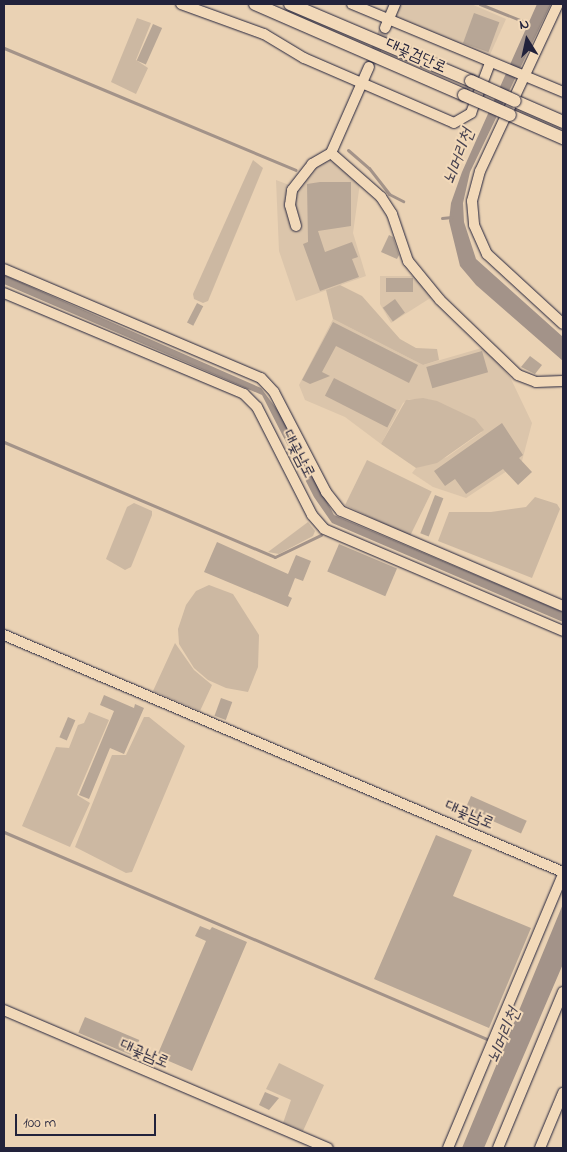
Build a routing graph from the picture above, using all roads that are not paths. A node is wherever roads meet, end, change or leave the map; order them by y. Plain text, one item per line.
1 (181, 4) edge
2 (254, 4) edge
3 (290, 4) edge
4 (352, 4) edge
5 (395, 4) edge
6 (558, 4) edge
7 (387, 24) junction
8 (493, 64) junction
9 (369, 67) tunnel mouth
10 (522, 77) junction
11 (363, 81) junction
12 (563, 92) edge
13 (563, 122) edge
14 (563, 138) edge
15 (331, 153) junction
16 (296, 226) dead end
17 (4, 269) edge
18 (4, 293) edge
19 (563, 324) edge
20 (563, 381) edge
21 (563, 606) edge
22 (563, 631) edge
23 (4, 635) edge
24 (563, 874) edge
25 (563, 992) edge
26 (4, 1010) edge
27 (563, 1093) edge
28 (328, 1148) edge
29 (448, 1148) edge
30 (498, 1148) edge
31 (540, 1148) edge

1 - 11 street
2 - 14 main road, 대곶검단로, bridge
3 - 13 main road, 대곶검단로, bridge
4 - 7 street
5 - 7 street
6 - 10 street
7 - 8 street
8 - 10 street
8 - 11 street
9 - 11 street
10 - 12 street
10 - 19 street
11 - 15 street
15 - 16 street
15 - 20 street
17 - 21 street, 대곶남로
18 - 22 street, 대곶남로
23 - 24 street, 대곶남로
24 - 29 street
25 - 30 street
26 - 28 street, 대곶남로
27 - 31 street

